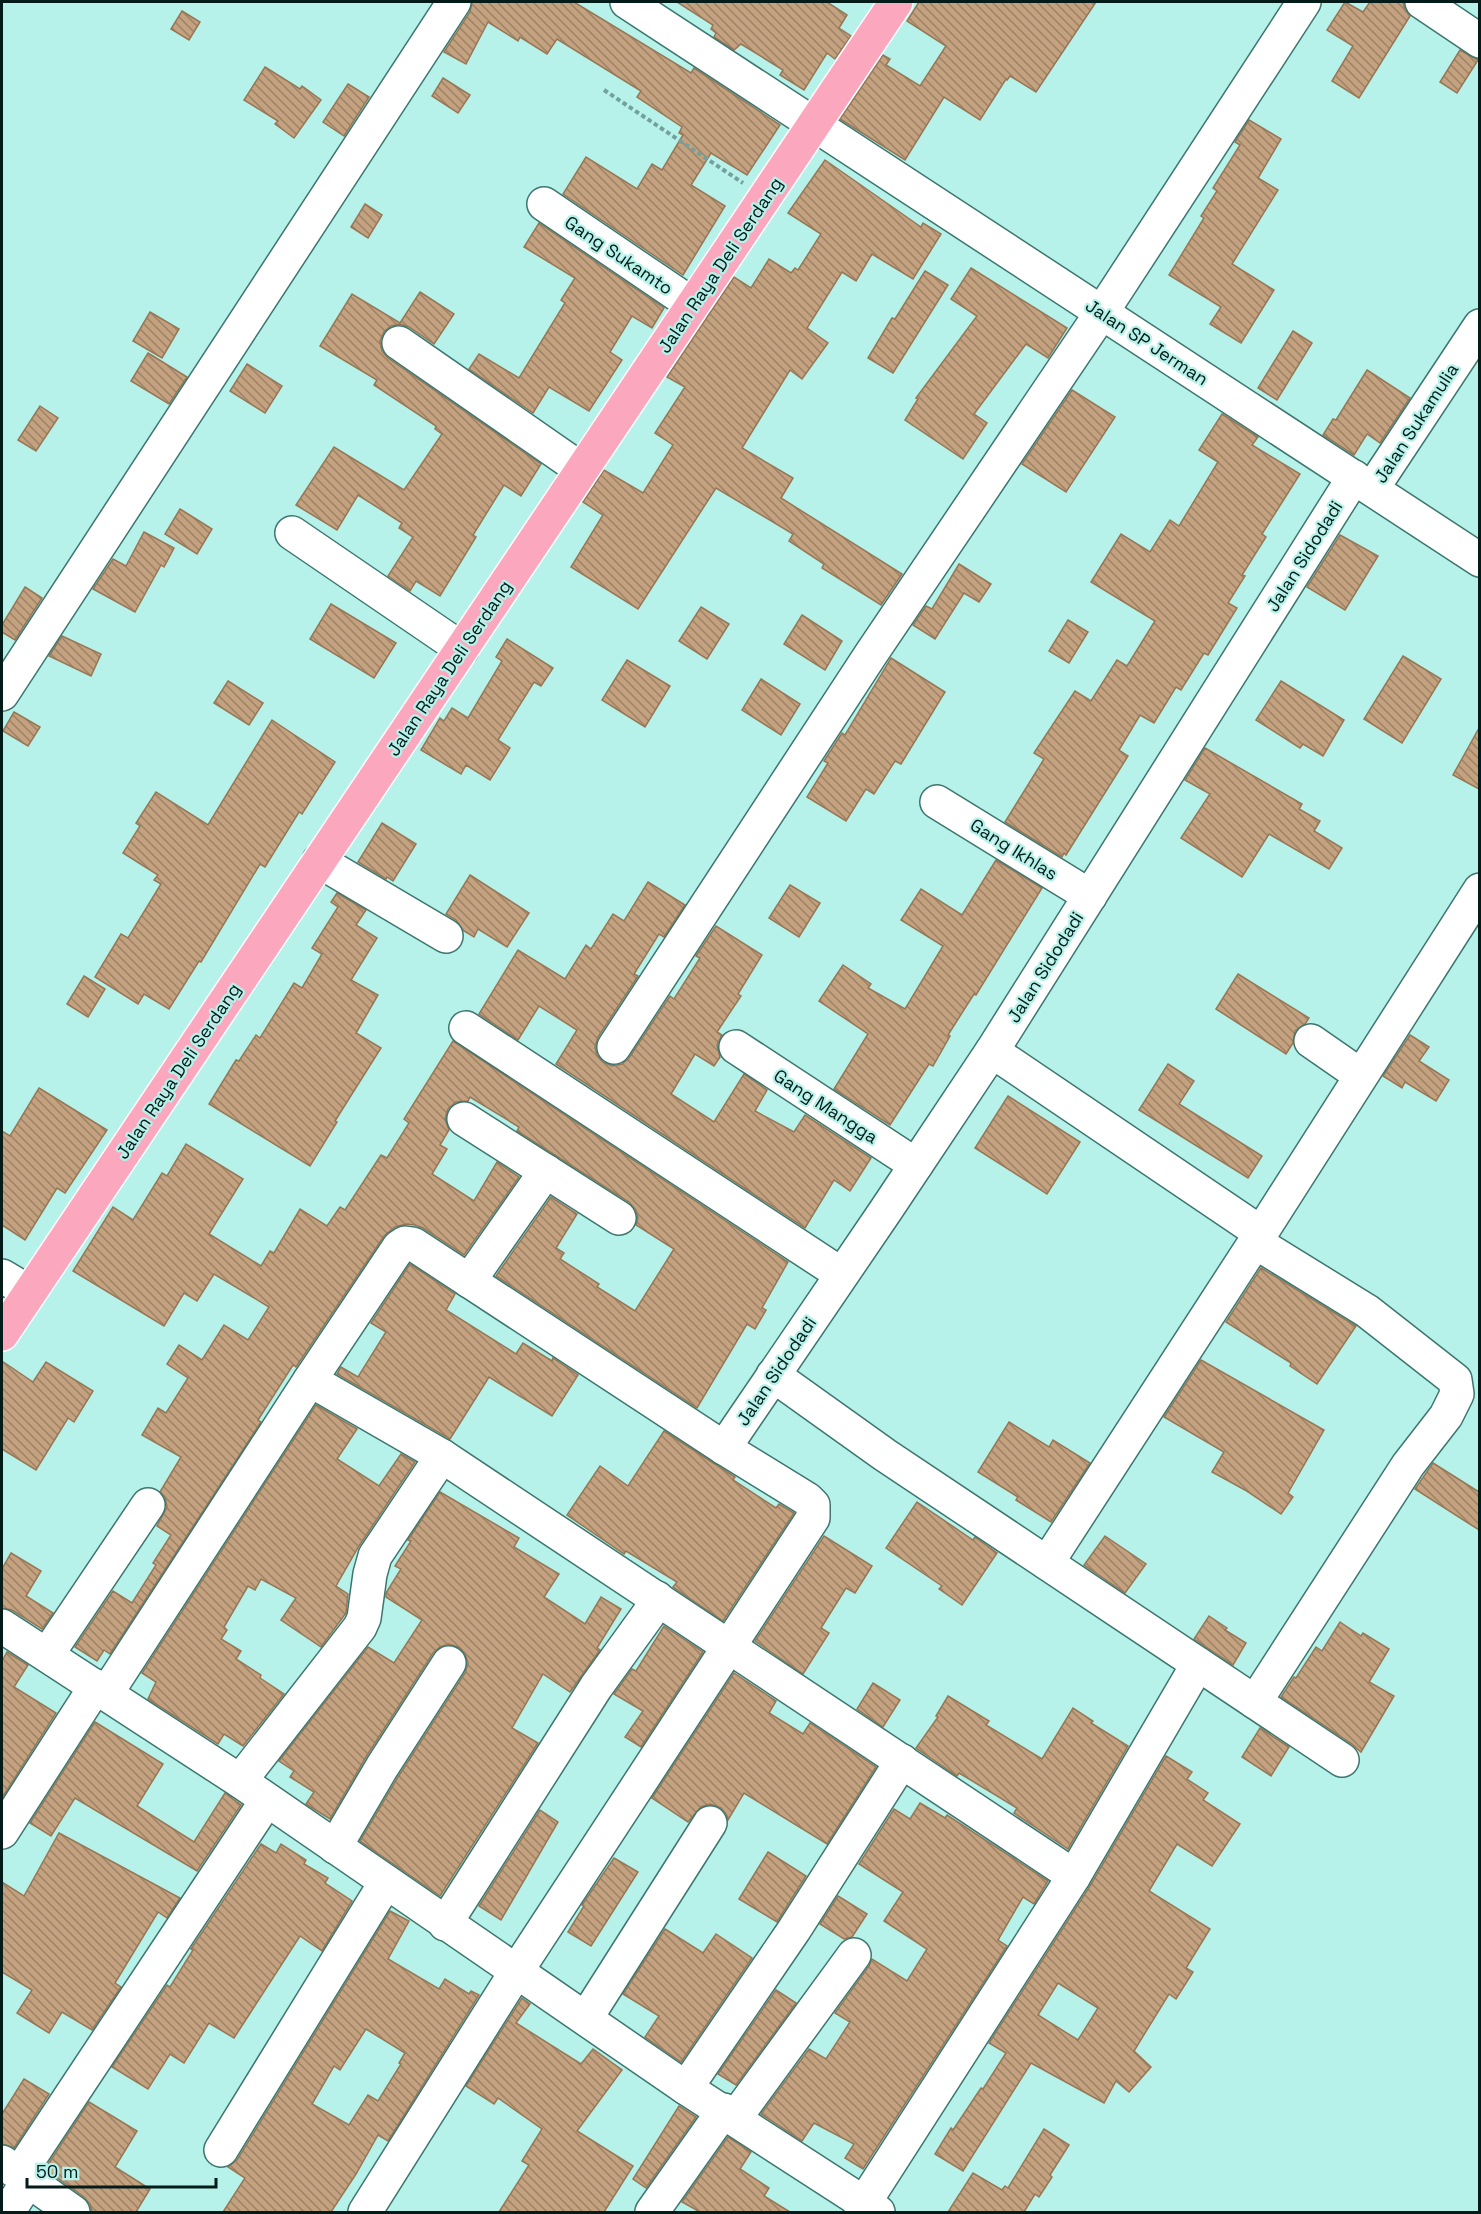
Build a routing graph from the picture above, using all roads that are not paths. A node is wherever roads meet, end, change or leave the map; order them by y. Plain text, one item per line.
1 (454, 2) edge
2 (627, 2) edge
3 (896, 2) edge
4 (1304, 2) edge
5 (1422, 2) edge
6 (1479, 41) edge
7 (814, 125) junction
8 (544, 204) dead end
9 (693, 305) junction
10 (1102, 312) junction
11 (1479, 326) edge
12 (399, 343) dead end
13 (582, 470) junction
14 (1363, 483) junction
15 (292, 533) dead end
16 (1479, 560) edge
17 (462, 649) junction
18 (2, 694) edge
19 (937, 802) dead end
20 (319, 861) junction
21 (1479, 890) edge
22 (1090, 896) junction
23 (446, 936) dead end
24 (466, 1028) dead end
25 (1311, 1041) dead end
26 (614, 1047) dead end
27 (736, 1047) dead end
28 (992, 1051) junction
29 (1360, 1075) junction
30 (464, 1119) dead end
31 (916, 1165) junction
32 (546, 1171) junction
33 (619, 1218) dead end
34 (1258, 1237) junction
35 (841, 1274) junction
36 (2, 1276) edge
37 (469, 1281) junction
38 (30, 1292) junction
39 (2, 1334) edge
40 (773, 1375) junction
41 (310, 1380) junction
42 (724, 1448) junction
43 (442, 1456) junction
44 (148, 1505) dead end
45 (1047, 1563) junction
46 (657, 1598) junction
47 (2, 1626) edge
48 (728, 1646) junction
49 (47, 1655) junction
50 (449, 1663) dead end
51 (1198, 1664) junction
52 (101, 1690) junction
53 (1255, 1702) junction
54 (1342, 1760) dead end
55 (902, 1761) junction
56 (240, 1781) junction
57 (267, 1800) junction
58 (710, 1823) dead end
59 (2, 1832) edge
60 (335, 1847) junction
61 (1074, 1876) junction
62 (386, 1882) junction
63 (446, 1924) junction
64 (854, 1955) dead end
65 (516, 1972) junction
66 (586, 2018) junction
67 (686, 2088) junction
68 (729, 2114) junction
69 (221, 2150) dead end
70 (16, 2172) edge
71 (868, 2209) edge
72 (8, 2212) edge
73 (73, 2212) edge
74 (365, 2212) edge
75 (652, 2212) edge

1 - 18 street
2 - 7 street, Jalan SP Jerman
3 - 7 main road, Jalan Raya Deli Serdang
4 - 10 street
5 - 6 street
7 - 9 main road, Jalan Raya Deli Serdang
7 - 10 street, Jalan SP Jerman
8 - 9 street, Gang Sukamto
9 - 13 main road, Jalan Raya Deli Serdang
10 - 14 street, Jalan SP Jerman
10 - 26 street
11 - 14 street, Jalan Sukamulia
12 - 13 street
13 - 17 main road, Jalan Raya Deli Serdang
14 - 16 street, Jalan SP Jerman
14 - 22 street, Jalan Sidodadi
15 - 17 street
17 - 20 main road, Jalan Raya Deli Serdang
19 - 22 street, Gang Ikhlas
20 - 23 street
20 - 38 main road, Jalan Raya Deli Serdang
21 - 29 street
22 - 28 street, Jalan Sidodadi
24 - 35 street
25 - 29 street
27 - 31 street, Gang Mangga
28 - 31 street, Jalan Sidodadi
28 - 34 street
29 - 34 street
30 - 32 street
31 - 35 street, Jalan Sidodadi
32 - 33 street
32 - 37 street
34 - 45 street
34 - 53 street
35 - 40 street, Jalan Sidodadi
36 - 38 street
37 - 41 street
37 - 42 street
38 - 39 main road, Jalan Raya Deli Serdang
40 - 42 street, Jalan Sidodadi
40 - 45 street
41 - 43 street
41 - 52 street
42 - 48 street
43 - 46 street
43 - 56 street
44 - 49 street
45 - 51 street
46 - 48 street
46 - 63 street
47 - 49 street
48 - 55 street
48 - 65 street
49 - 52 street
50 - 60 street
51 - 53 street
51 - 61 street
52 - 56 street
52 - 59 street
53 - 54 street
55 - 61 street
55 - 67 street
56 - 57 street
57 - 60 street
57 - 70 street
58 - 66 street
60 - 62 street
61 - 71 street
62 - 63 street
62 - 69 street
63 - 65 street
64 - 68 street
65 - 66 street
65 - 74 street
66 - 67 street
67 - 68 street
68 - 71 street
68 - 75 street
70 - 72 street
70 - 73 street

